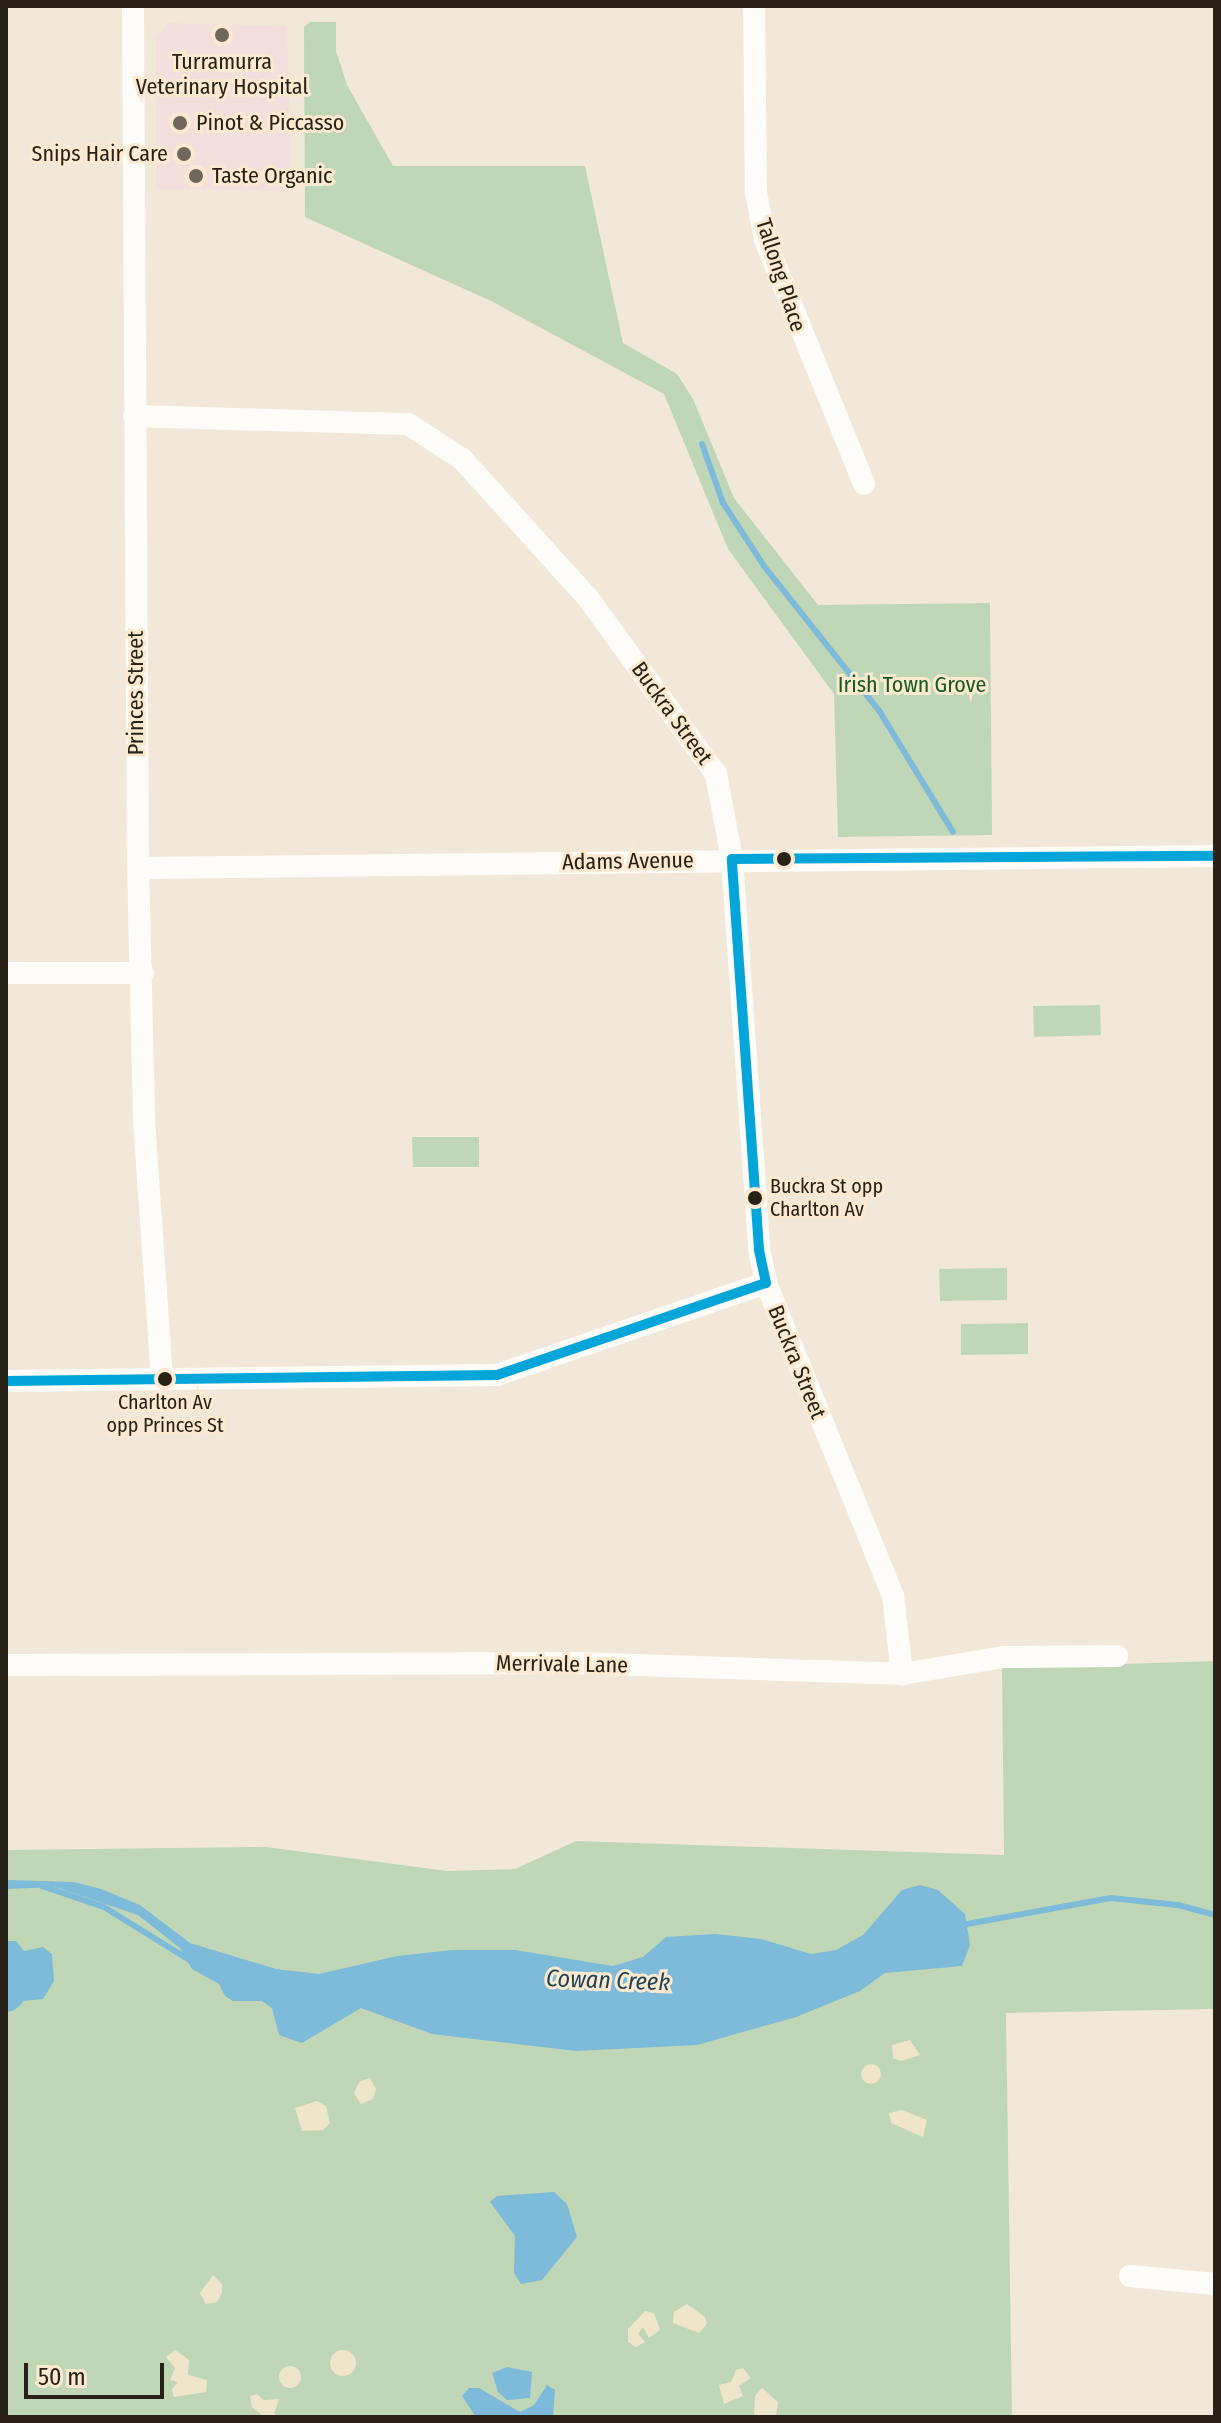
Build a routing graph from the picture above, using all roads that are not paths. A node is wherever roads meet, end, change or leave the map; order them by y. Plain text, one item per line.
1 (133, 6) edge
2 (754, 6) edge
3 (134, 416) junction
4 (864, 484) dead end
5 (1215, 856) edge
6 (732, 859) junction
7 (138, 868) junction
8 (6, 973) edge
9 (143, 973) junction
10 (766, 1283) junction
11 (162, 1379) junction
12 (6, 1381) edge
13 (1117, 1656) dead end
14 (6, 1665) edge
15 (902, 1674) junction
16 (1130, 2276) dead end
17 (1215, 2284) edge

1 - 3 street, Princes Street
2 - 4 street, Tallong Place
3 - 6 street, Buckra Street
3 - 7 street, Princes Street
5 - 6 street, Adams Avenue
6 - 7 street, Adams Avenue
6 - 10 street, Buckra Street
7 - 9 street, Princes Street
8 - 9 street
9 - 11 street, Princes Street
10 - 11 street
10 - 15 street, Buckra Street
11 - 12 street
13 - 15 street, Merrivale Lane
14 - 15 street, Merrivale Lane
16 - 17 street

